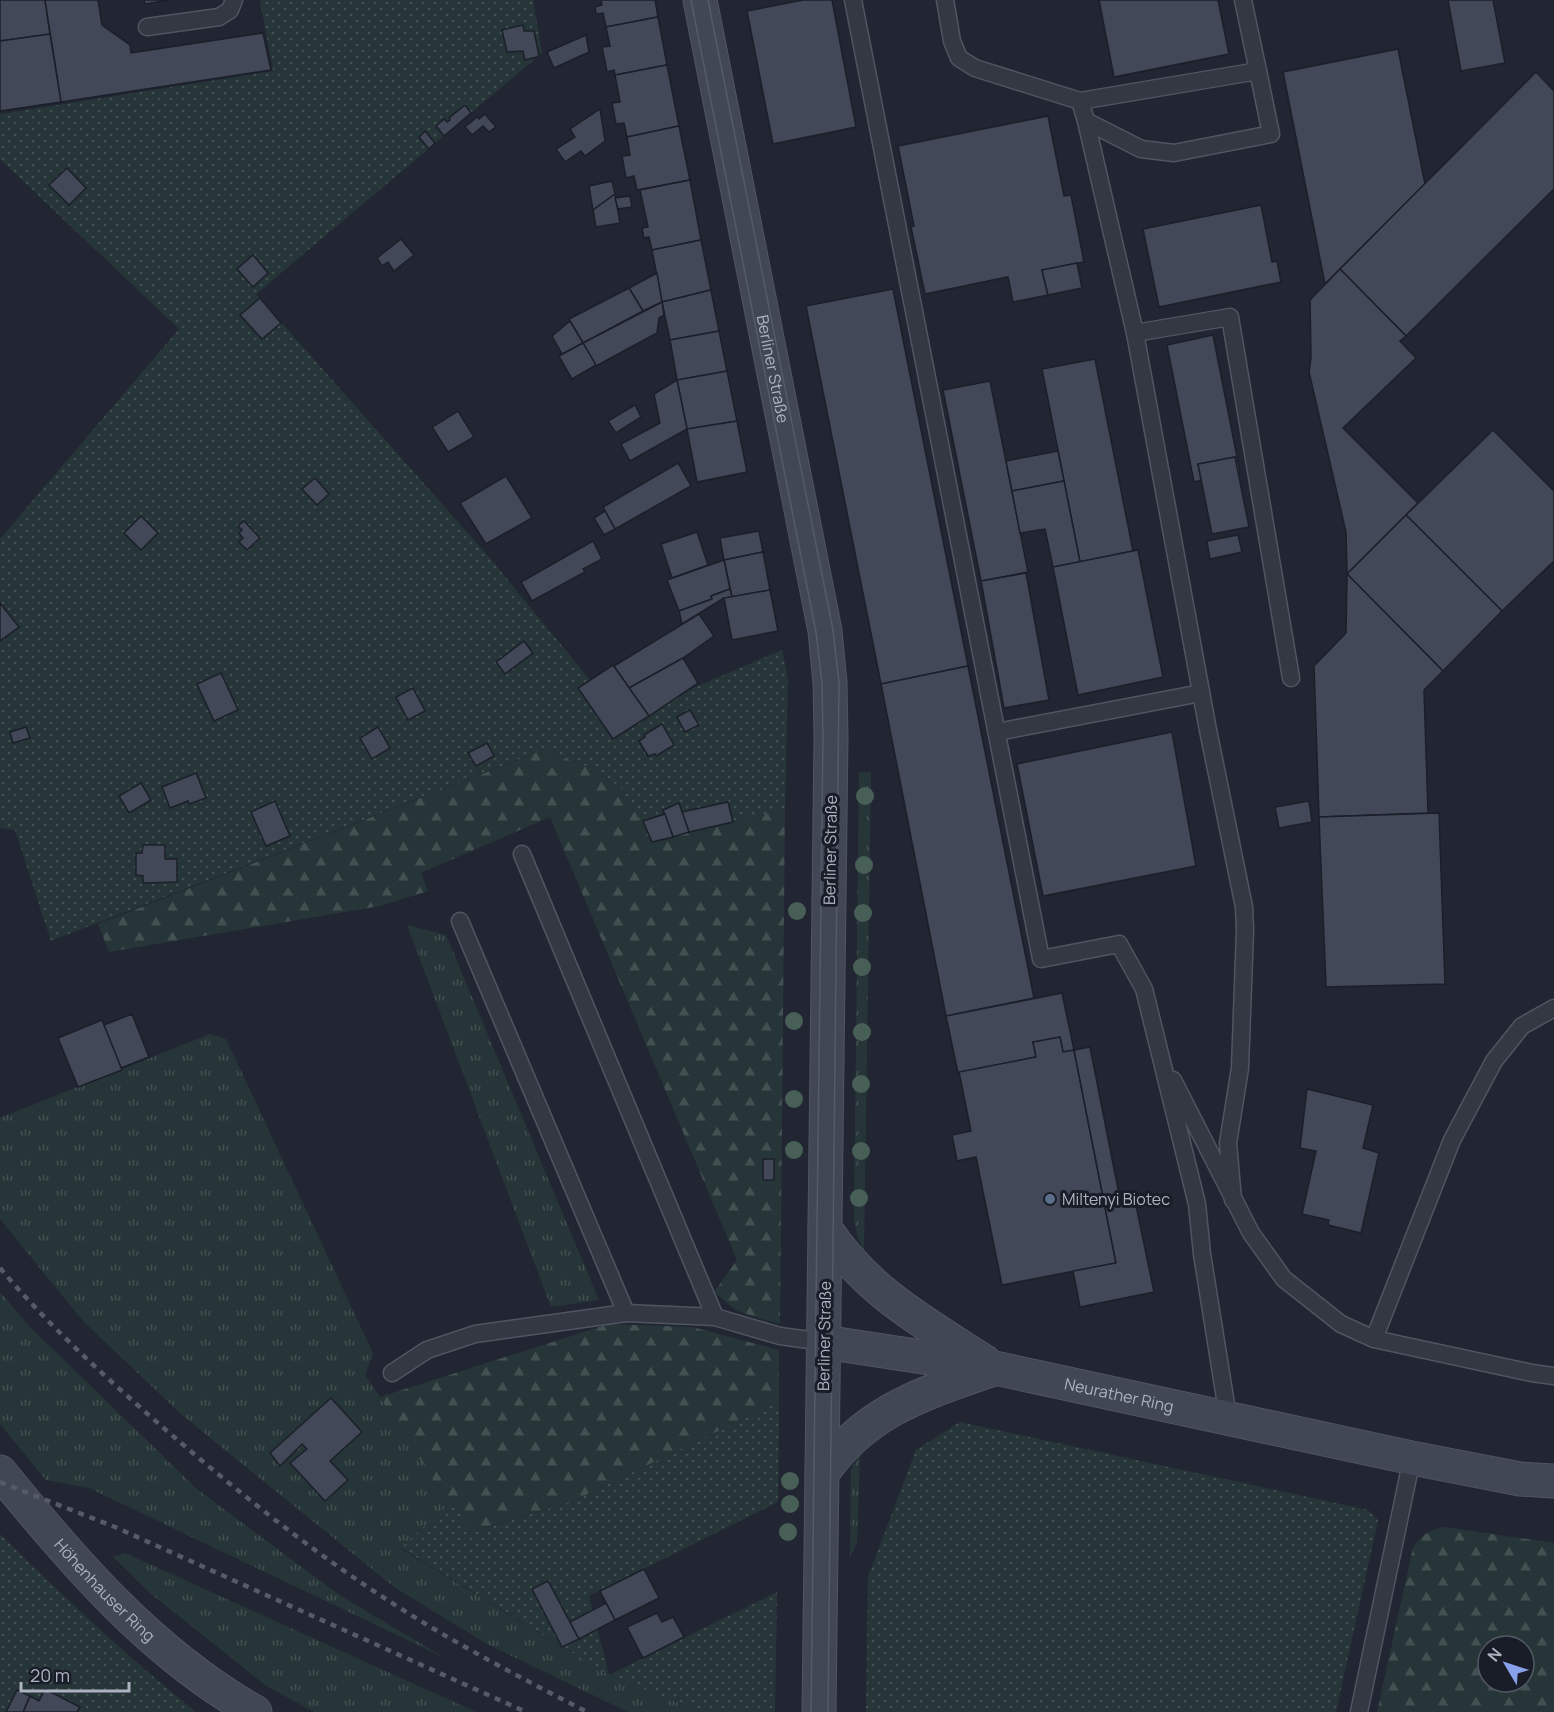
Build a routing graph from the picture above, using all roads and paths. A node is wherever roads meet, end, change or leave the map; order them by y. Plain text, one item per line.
1 (234, 0) edge
2 (853, 0) edge
3 (945, 0) edge
4 (1243, 0) edge
5 (704, 1) edge
6 (147, 27) dead end
7 (1258, 71) junction
8 (1080, 101) junction
9 (1086, 121) junction
10 (1135, 333) junction
11 (1291, 678) dead end
12 (1201, 693) junction
13 (997, 732) junction
14 (522, 854) dead end
15 (460, 921) dead end
16 (1554, 1008) edge
17 (1159, 1051) junction
18 (1233, 1200) junction
19 (825, 1228) junction
20 (626, 1313) junction
21 (716, 1317) junction
22 (1374, 1339) junction
23 (824, 1342) junction
24 (995, 1368) junction
25 (392, 1373) dead end
26 (1554, 1376) edge
27 (1228, 1417) junction
28 (1412, 1458) junction
29 (0, 1472) edge
30 (822, 1474) junction
31 (1554, 1481) edge
32 (255, 1712) edge
33 (819, 1712) edge
34 (1359, 1712) edge

1 - 6 lane
2 - 13 lane
3 - 8 lane
4 - 7 lane
5 - 19 main road, Berliner Straße
7 - 8 lane
7 - 9 lane
8 - 9 lane
9 - 10 lane
10 - 11 lane
10 - 12 lane
12 - 13 lane
12 - 18 lane
13 - 17 lane
14 - 21 lane
15 - 20 lane
16 - 22 lane
17 - 18 lane
17 - 27 lane
18 - 22 lane
19 - 23 main road, Berliner Straße
19 - 24 main road
20 - 21 lane
20 - 25 lane
21 - 23 lane
22 - 26 lane
23 - 24 main road, Neurather Ring
23 - 30 main road, Berliner Straße
24 - 27 main road, Neurather Ring
24 - 30 main road
27 - 28 main road, Neurather Ring
28 - 31 main road, Neurather Ring
28 - 34 lane
29 - 32 main road, Höhenhauser Ring
30 - 33 main road, Berliner Straße

